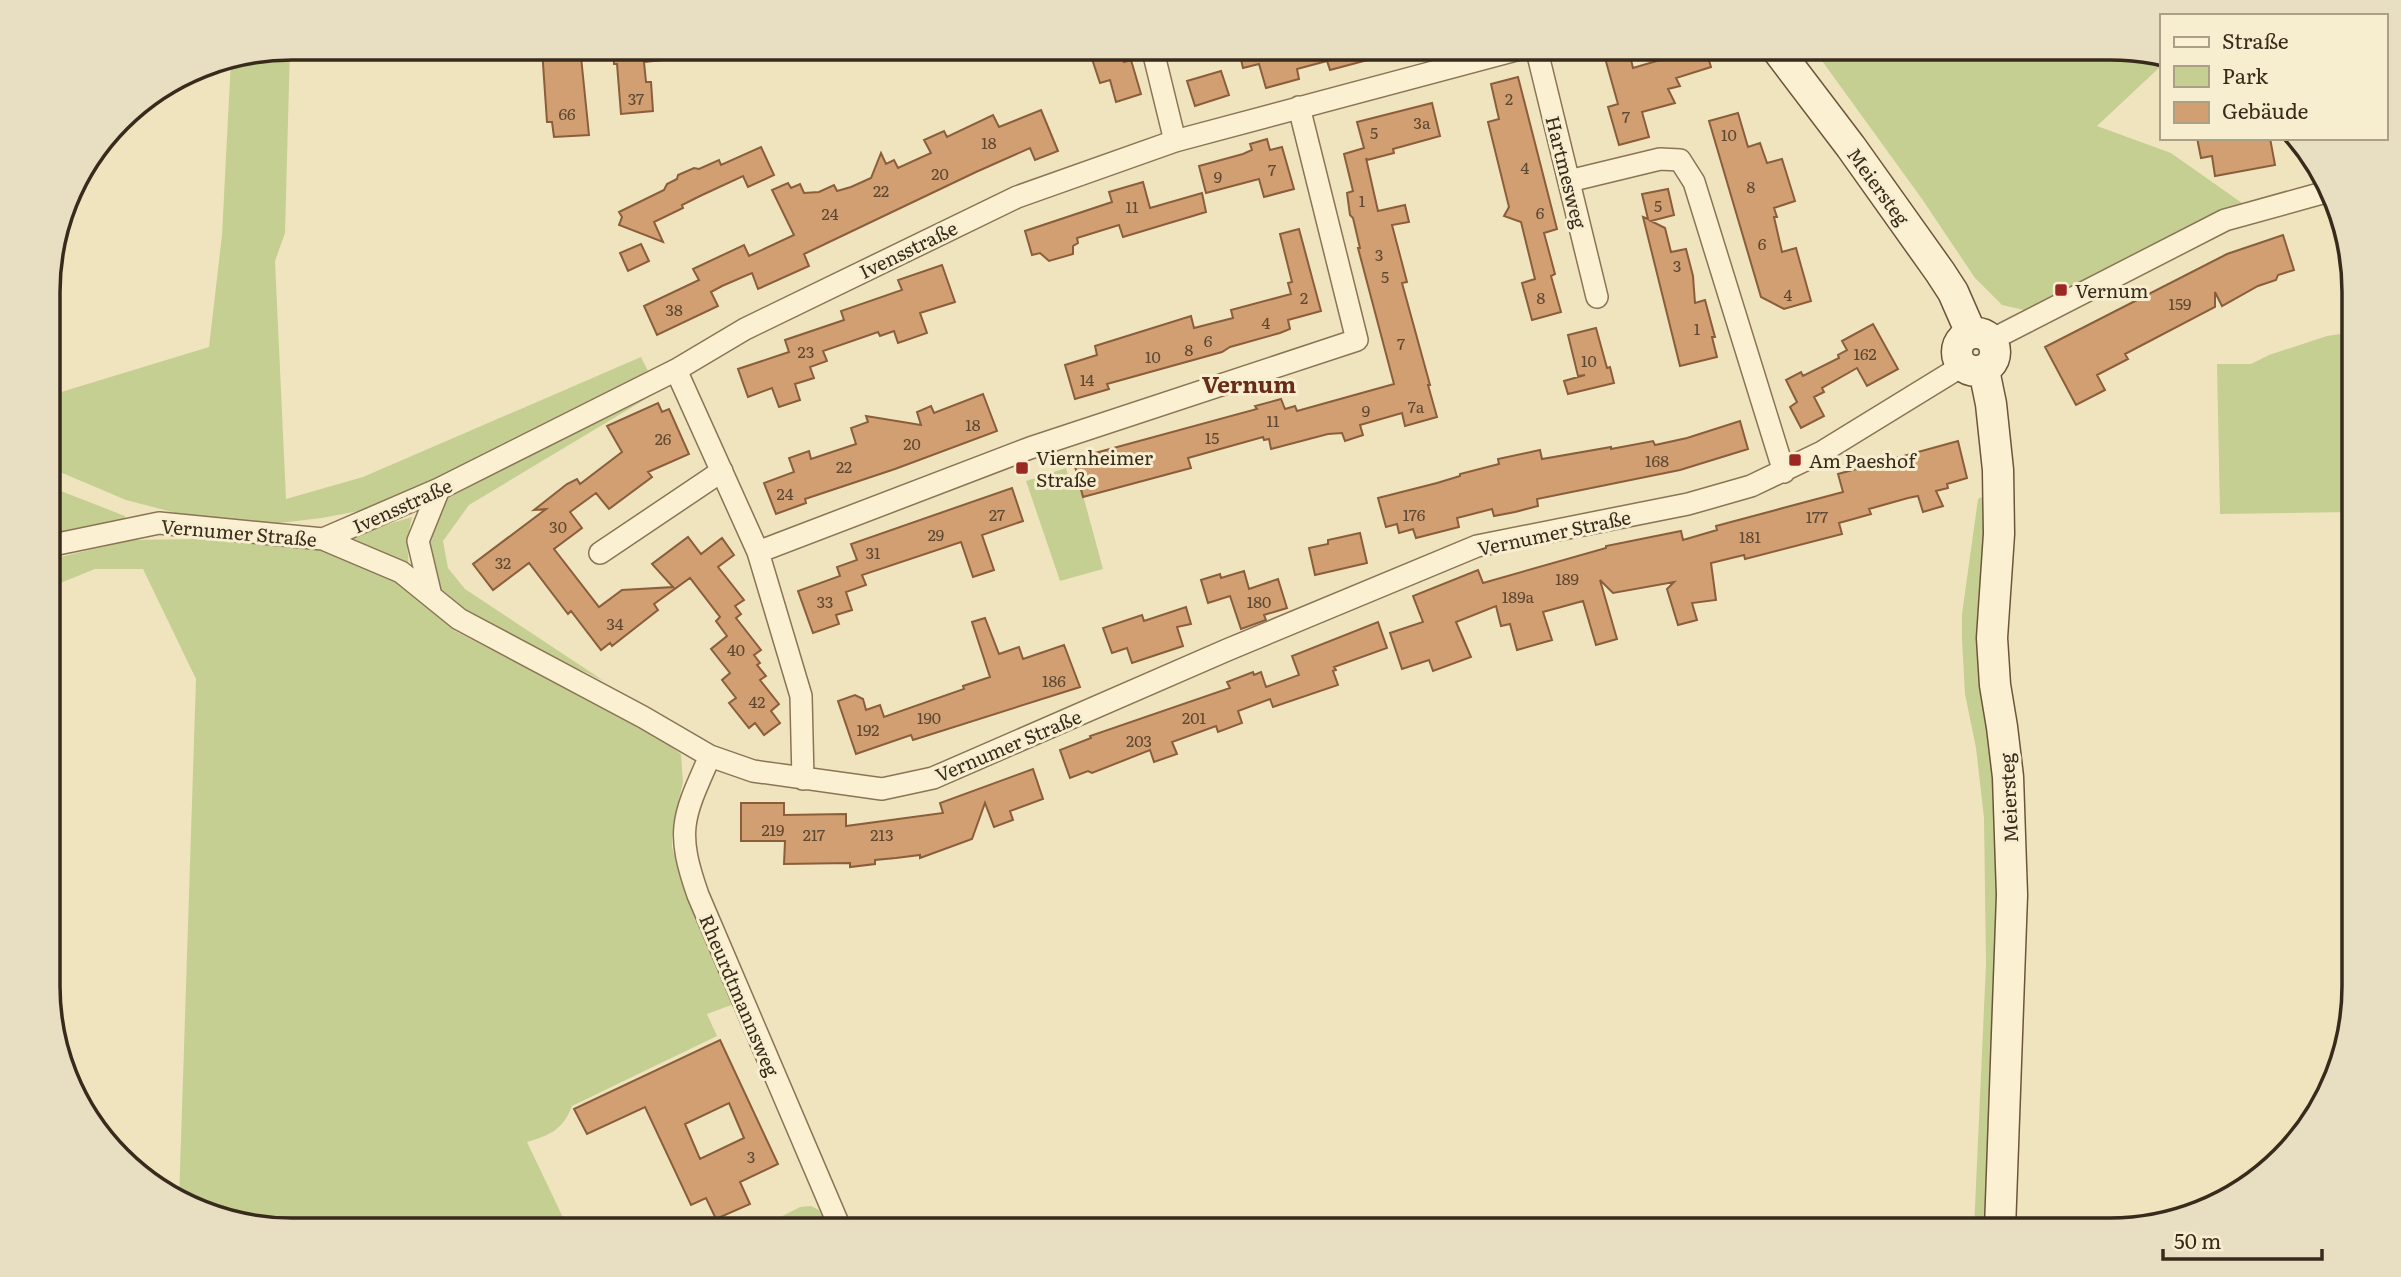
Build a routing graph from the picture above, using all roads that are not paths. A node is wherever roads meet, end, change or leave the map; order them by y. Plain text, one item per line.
1 (1155, 60) edge
2 (1478, 60) edge
3 (1539, 60) edge
4 (1785, 60) edge
5 (1299, 107) junction
6 (1175, 141) junction
7 (1569, 181) junction
8 (2320, 194) edge
9 (1597, 297) dead end
10 (1981, 337) junction
11 (1973, 368) junction
12 (676, 370) junction
13 (722, 471) junction
14 (1784, 472) junction
15 (439, 489) junction
16 (323, 539) junction
17 (60, 544) edge
18 (758, 552) junction
19 (600, 553) dead end
20 (431, 596) junction
21 (710, 756) junction
22 (803, 779) junction
23 (2000, 1217) edge
24 (836, 1218) edge

1 - 6 street
2 - 5 street, Ivensstraße
3 - 7 street, Hartmesweg
4 - 10 street, Meiersteg
5 - 6 street, Ivensstraße
5 - 18 street
6 - 12 street, Ivensstraße
7 - 9 street, Hartmesweg
7 - 14 street
8 - 10 street
10 - 11 street, Meiersteg
11 - 14 street, Vernumer Straße
11 - 23 street, Meiersteg
12 - 13 street
12 - 15 street, Ivensstraße
13 - 18 street
13 - 19 street
14 - 22 street, Vernumer Straße
15 - 16 street, Ivensstraße
15 - 20 street
16 - 17 street, Vernumer Straße
16 - 20 street, Vernumer Straße
18 - 22 street
20 - 21 street, Vernumer Straße
21 - 22 street, Vernumer Straße
21 - 24 street, Rheurdtmannsweg

